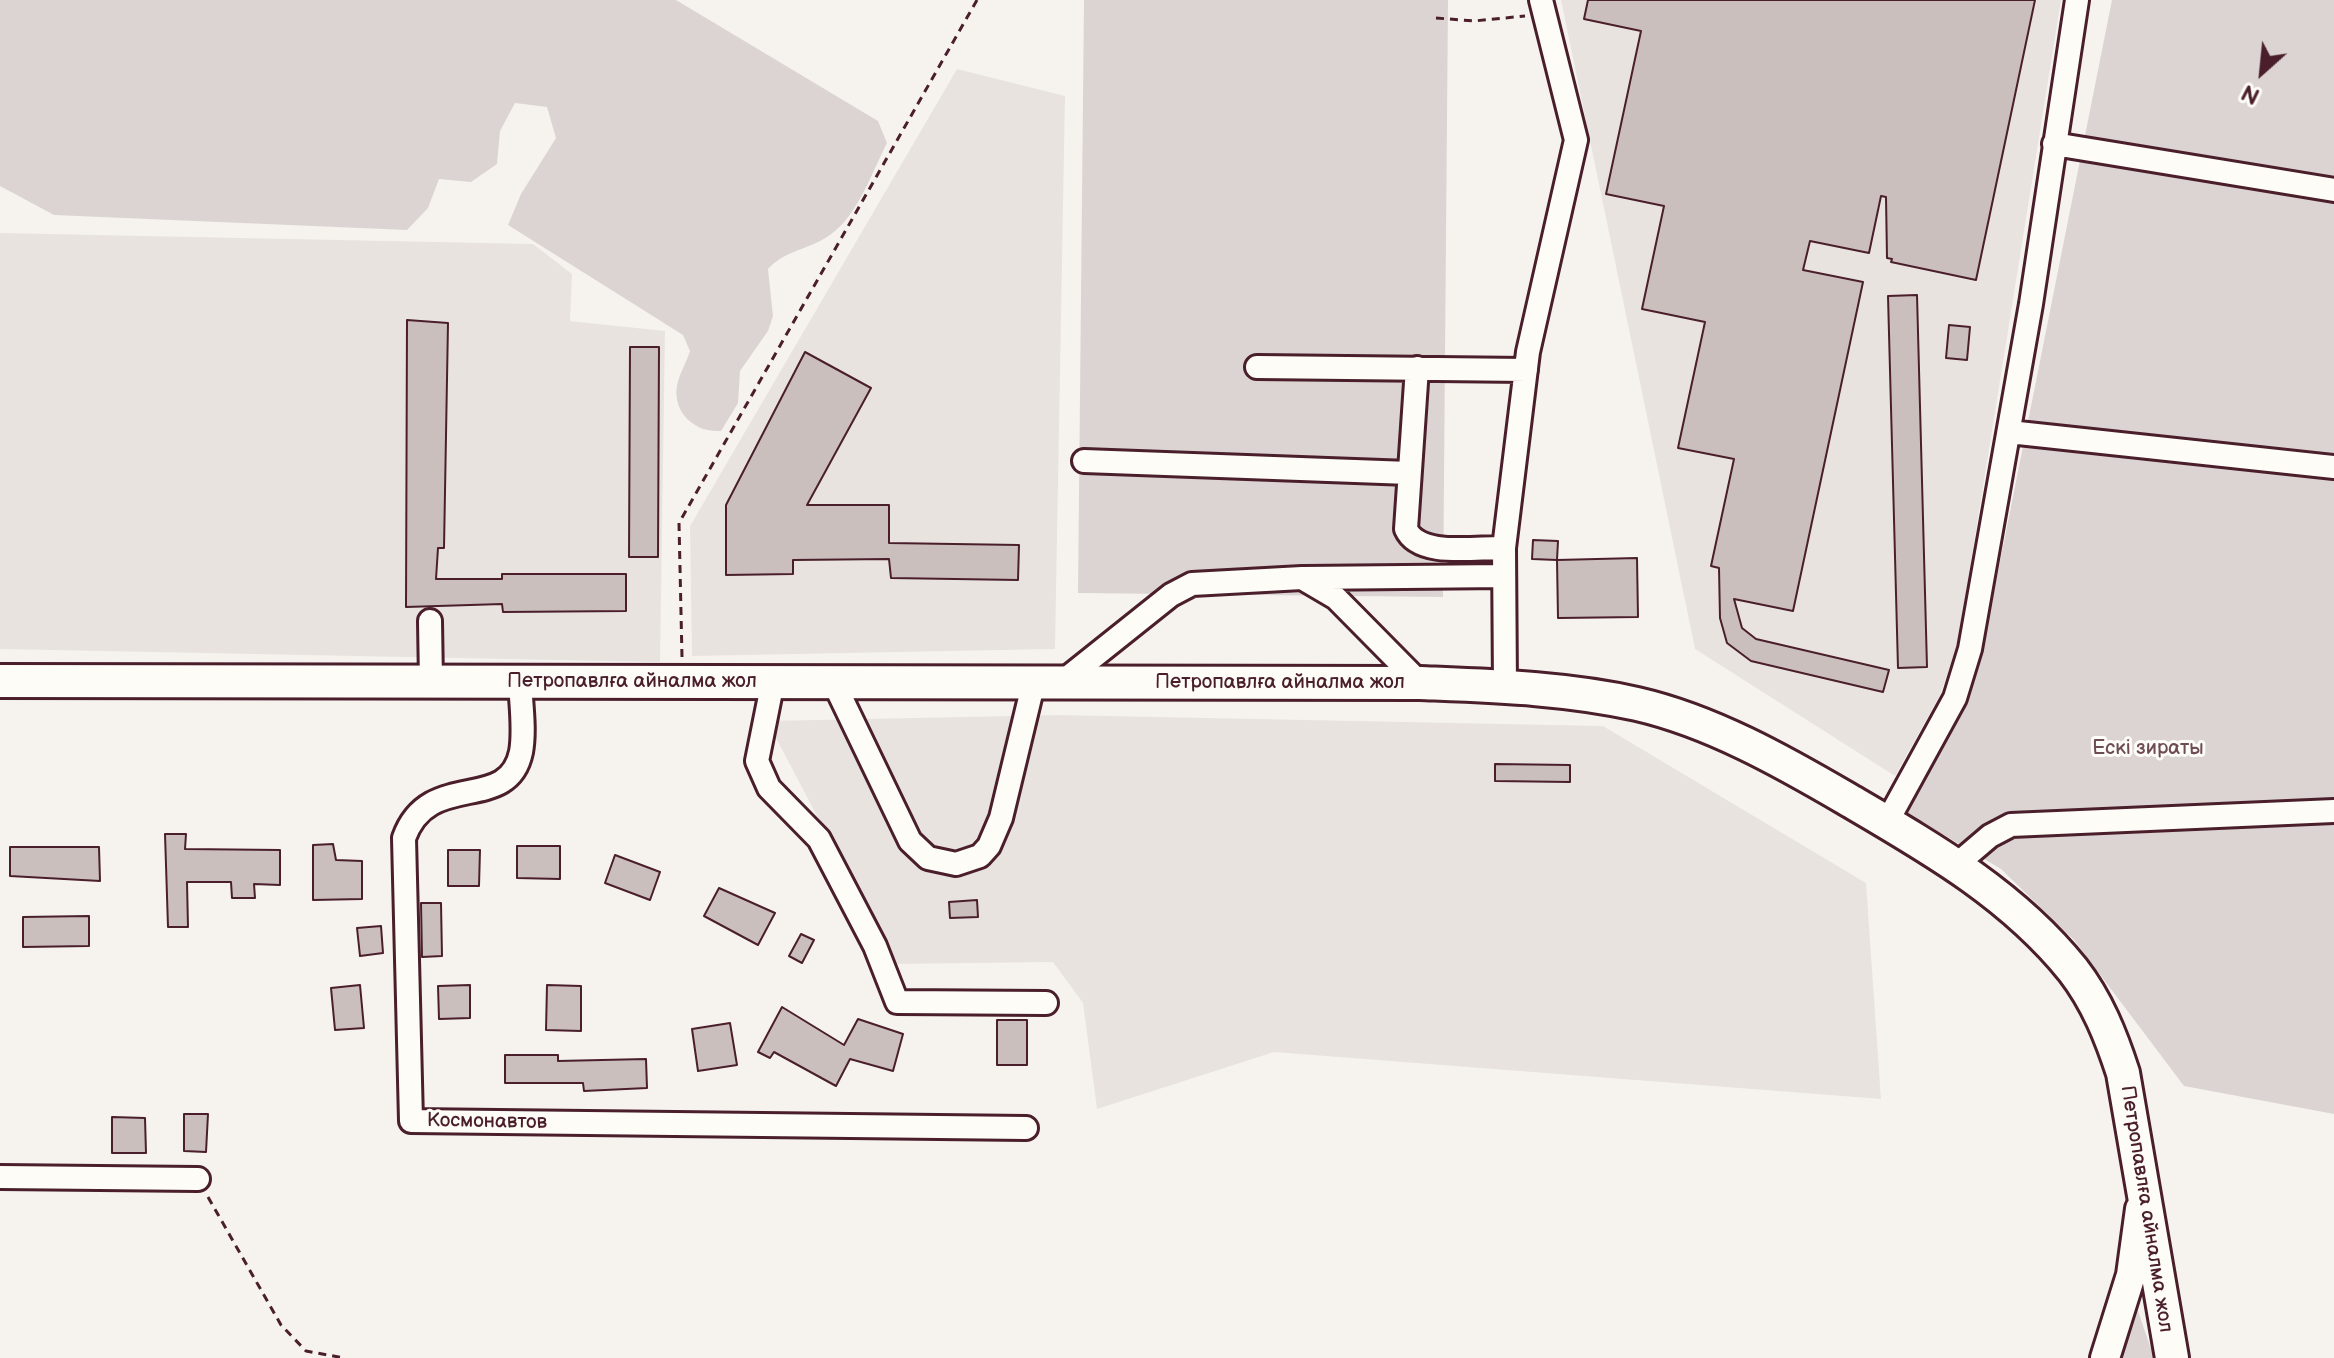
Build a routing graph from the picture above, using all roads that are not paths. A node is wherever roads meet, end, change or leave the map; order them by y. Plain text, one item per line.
1 (2077, 0) edge
2 (1543, 7) edge
3 (2054, 144) junction
4 (2334, 190) edge
5 (1257, 367) dead end
6 (1417, 368) junction
7 (1526, 370) junction
8 (2009, 432) junction
9 (1084, 461) dead end
10 (2334, 467) edge
11 (1409, 473) junction
12 (1504, 548) junction
13 (1504, 576) junction
14 (1302, 578) junction
15 (430, 621) dead end
16 (0, 681) edge
17 (773, 681) junction
18 (833, 681) junction
19 (1048, 681) junction
20 (431, 682) junction
21 (520, 682) junction
22 (1420, 683) junction
23 (1505, 687) junction
24 (2334, 811) edge
25 (1887, 822) junction
26 (1956, 865) junction
27 (1046, 1003) dead end
28 (1026, 1128) dead end
29 (0, 1177) edge
30 (198, 1179) road end
31 (2143, 1184) junction
32 (2105, 1358) edge
33 (2172, 1358) edge

1 - 3 street
2 - 7 street
3 - 4 street
3 - 8 street
5 - 6 street
6 - 7 street
6 - 11 street
7 - 12 street
8 - 10 street
8 - 25 street
9 - 11 street
11 - 12 street
12 - 13 street
13 - 14 street
13 - 23 street
14 - 19 street
14 - 22 street
15 - 20 street
16 - 20 highway, Петропавлға айналма жол
17 - 18 highway, Петропавлға айналма жол
17 - 21 highway, Петропавлға айналма жол
17 - 27 street
18 - 19 highway, Петропавлға айналма жол
18 - 19 street
19 - 22 highway, Петропавлға айналма жол
20 - 21 highway, Петропавлға айналма жол
21 - 28 street, Космонавтов
22 - 23 highway, Петропавлға айналма жол
23 - 25 highway, Петропавлға айналма жол
24 - 26 street
25 - 26 highway, Петропавлға айналма жол
26 - 31 highway, Петропавлға айналма жол
29 - 30 street
31 - 32 main road
31 - 33 highway, Петропавлға айналма жол

